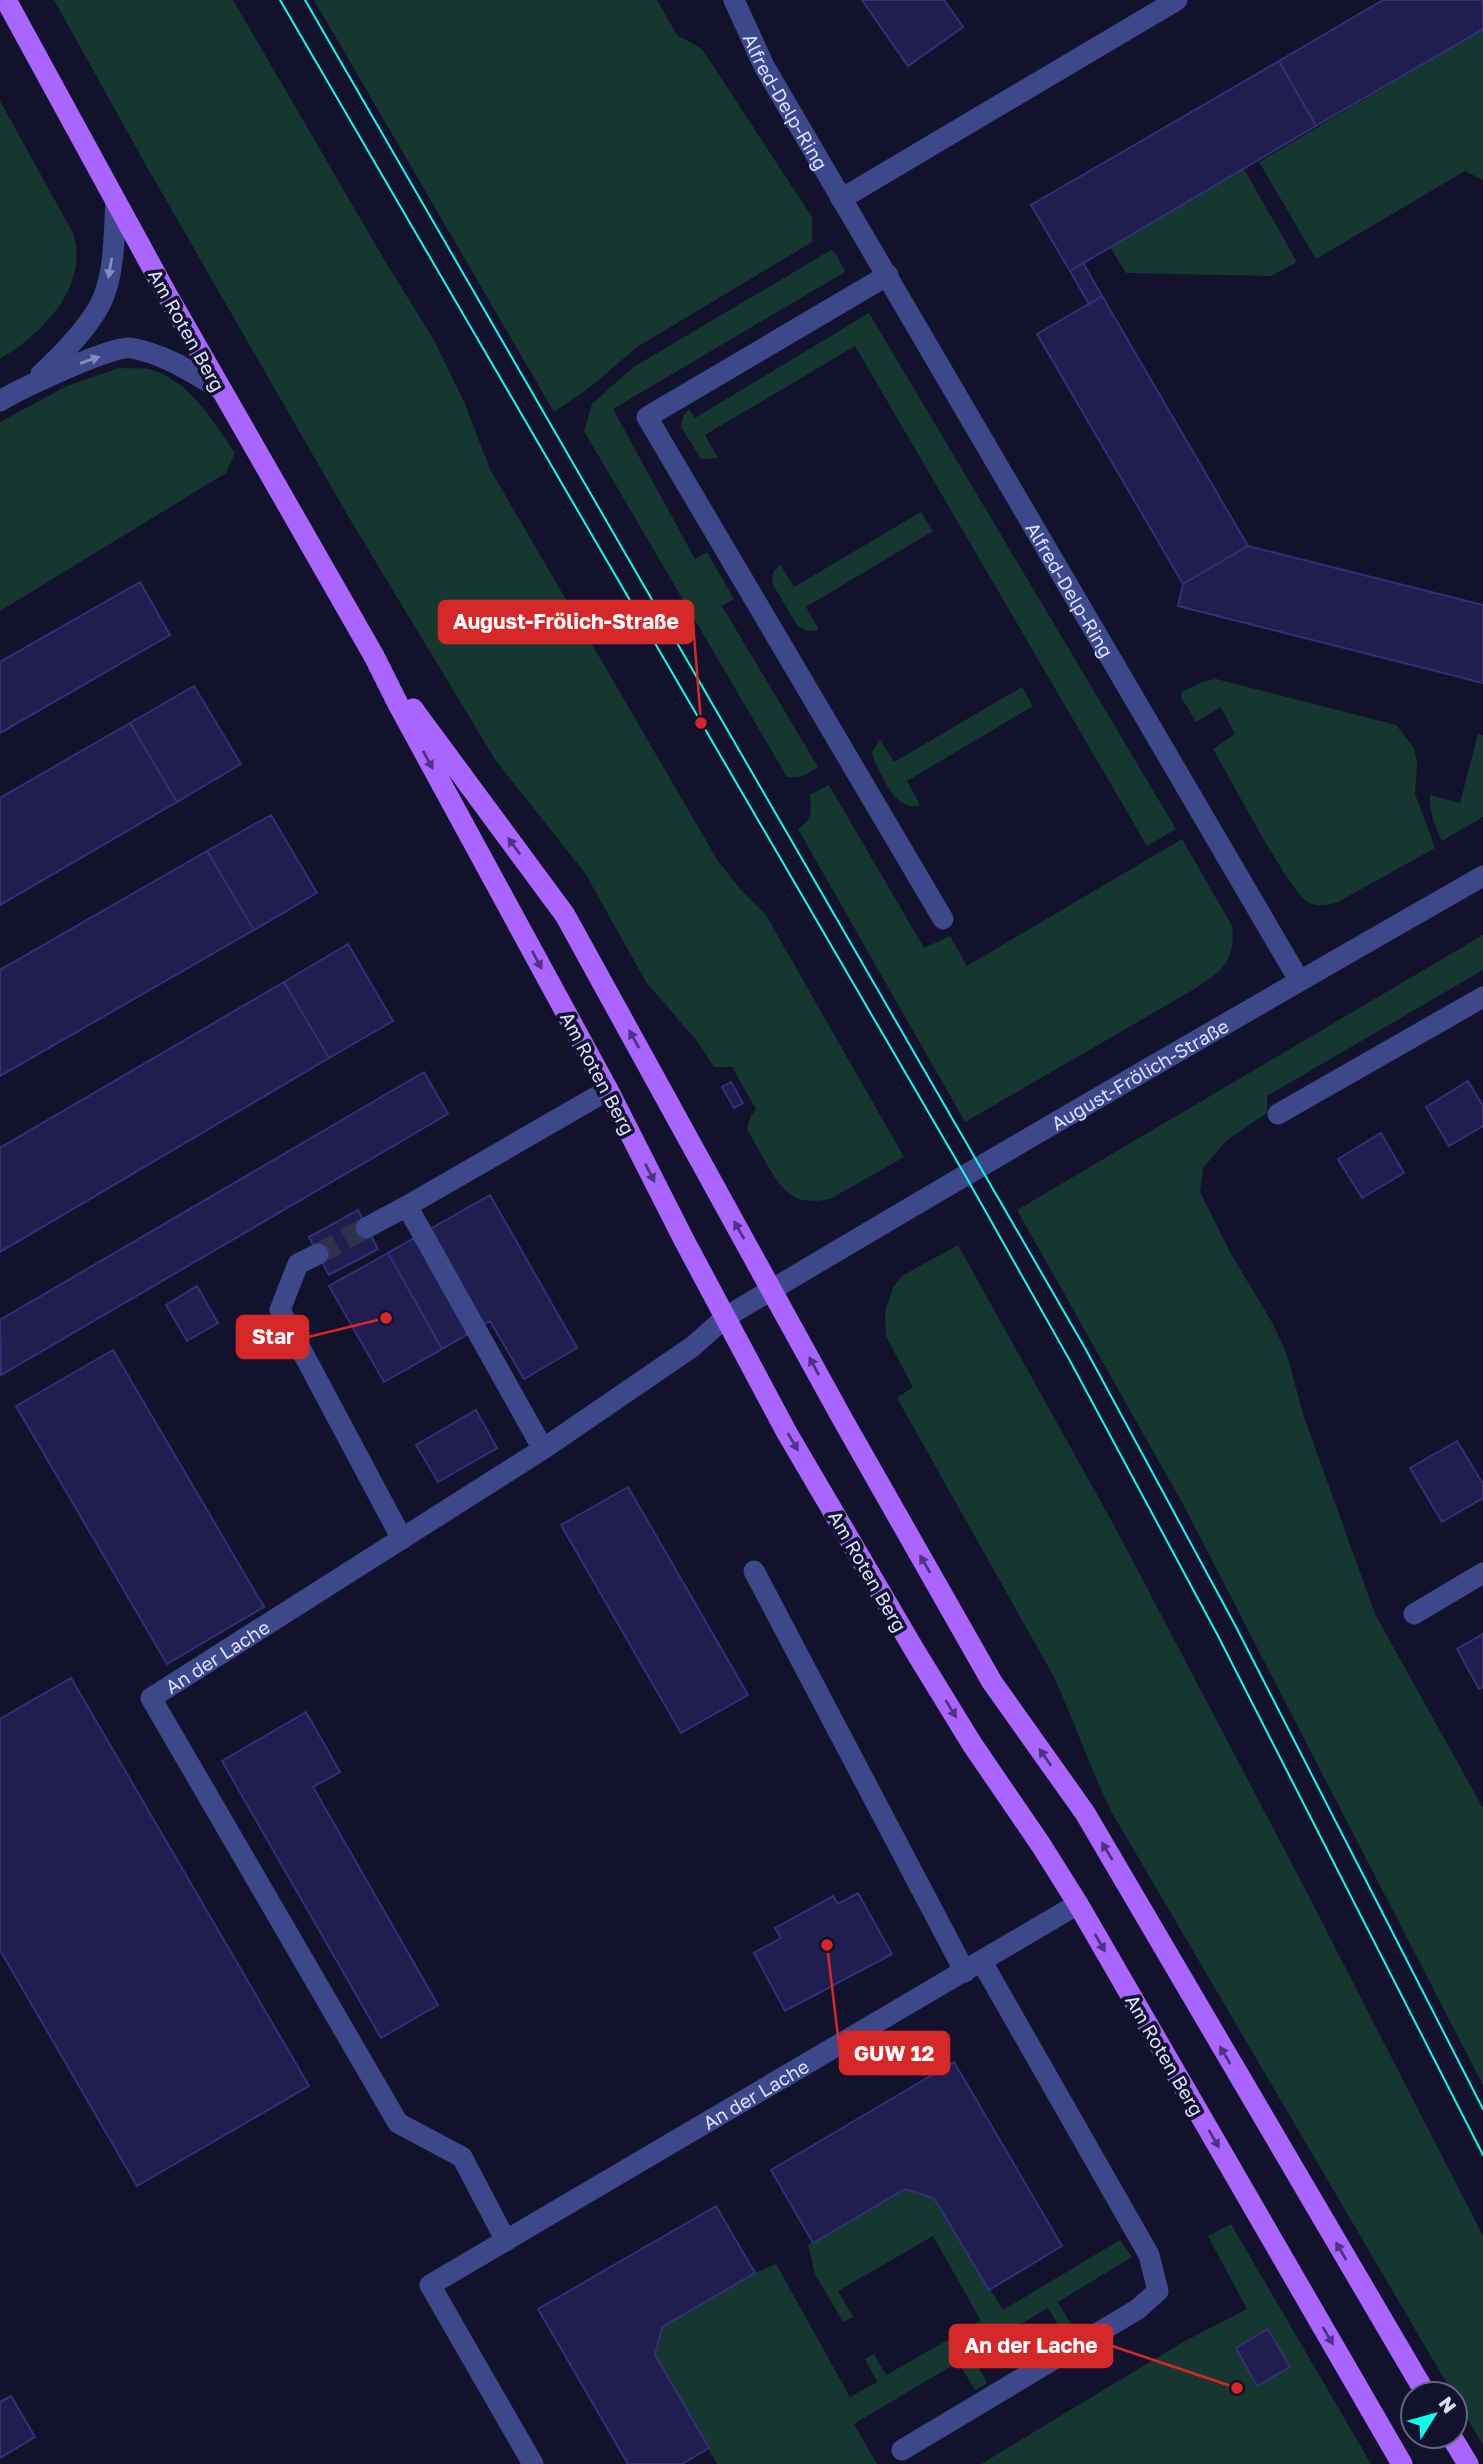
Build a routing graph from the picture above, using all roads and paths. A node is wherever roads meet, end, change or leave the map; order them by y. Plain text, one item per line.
1 (6, 0) edge
2 (733, 0) edge
3 (1177, 0) edge
4 (841, 199) junction
5 (116, 201) junction
6 (888, 275) junction
7 (27, 385) junction
8 (219, 389) junction
9 (0, 401) edge
10 (374, 656) junction
11 (1483, 876) edge
12 (943, 919) dead end
13 (1299, 980) junction
14 (1483, 997) edge
15 (608, 1090) junction
16 (1278, 1114) dead end
17 (407, 1206) junction
18 (366, 1228) tunnel mouth
19 (318, 1254) tunnel mouth
20 (773, 1289) junction
21 (726, 1317) junction
22 (543, 1449) junction
23 (402, 1539) junction
24 (754, 1571) dead end
25 (1483, 1573) edge
26 (1413, 1614) dead end
27 (1078, 1904) junction
28 (973, 1967) junction
29 (506, 2241) junction
30 (1418, 2380) edge
31 (902, 2450) dead end
32 (533, 2464) edge
33 (1402, 2464) edge

1 - 5 main road, Am Roten Berg
2 - 4 street, Alfred-Delp-Ring
3 - 4 street
4 - 6 street, Alfred-Delp-Ring
5 -> 7 street
5 - 8 main road, Am Roten Berg
6 - 12 street
6 - 13 street, Alfred-Delp-Ring
7 -> 8 street
7 - 9 street
8 - 10 main road, Am Roten Berg
10 -> 15 main road, Am Roten Berg
20 -> 10 main road, Am Roten Berg
11 - 13 street, August-Frölich-Straße
13 - 20 street, August-Frölich-Straße
14 - 16 street
15 - 17 street
15 -> 21 main road, Am Roten Berg
17 - 18 street
17 - 22 street
19 - 23 street
20 - 21 street, August-Frölich-Straße
30 -> 20 main road, Am Roten Berg
21 - 22 street, An der Lache
21 -> 27 main road, Am Roten Berg
22 - 23 street, An der Lache
23 - 29 street, An der Lache
24 - 28 street
25 - 26 street
27 - 28 street, An der Lache
27 -> 33 main road, Am Roten Berg
28 - 29 street, An der Lache
28 - 31 street
29 - 32 street, An der Lache

